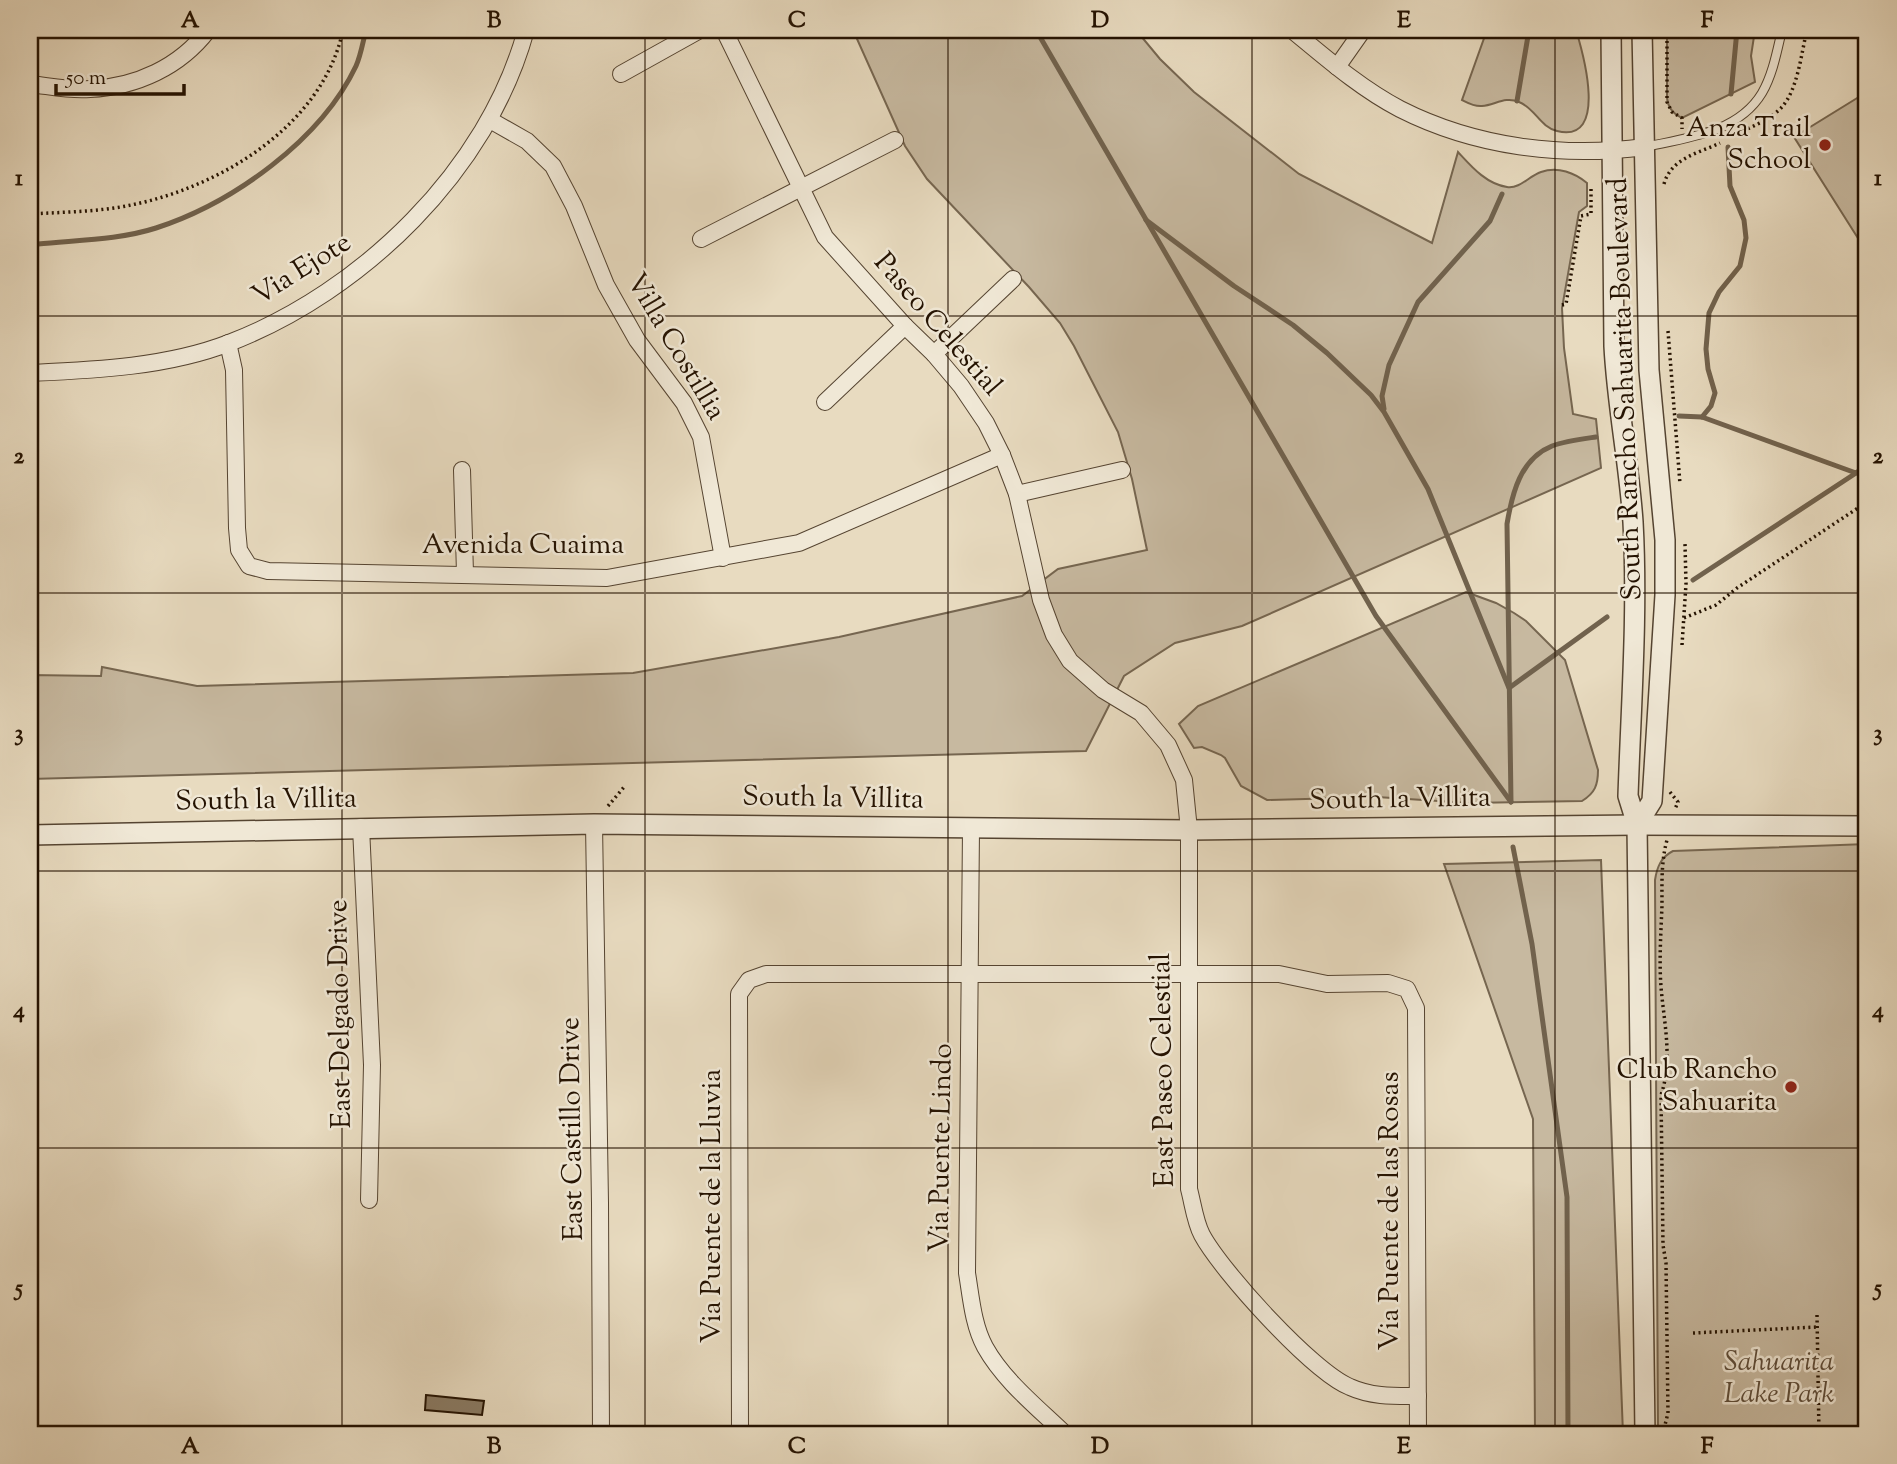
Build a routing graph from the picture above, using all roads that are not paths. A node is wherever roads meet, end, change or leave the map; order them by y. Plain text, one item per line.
1 (208, 30) edge
2 (526, 30) edge
3 (700, 30) edge
4 (724, 30) edge
5 (1292, 30) edge
6 (1363, 30) edge
7 (1611, 30) edge
8 (1642, 30) edge
9 (1782, 30) edge
10 (1337, 67) junction
11 (621, 74) dead end
12 (30, 84) edge
13 (490, 120) junction
14 (895, 140) dead end
15 (1645, 147) junction
16 (1613, 151) junction
17 (799, 187) junction
18 (701, 239) dead end
19 (1013, 279) dead end
20 (905, 326) junction
21 (228, 343) junction
22 (934, 354) junction
23 (30, 373) edge
24 (825, 402) dead end
25 (1002, 455) junction
26 (462, 470) dead end
27 (1122, 470) dead end
28 (1017, 494) junction
29 (723, 558) junction
30 (465, 573) junction
31 (601, 824) junction
32 (1637, 825) junction
33 (1867, 826) edge
34 (361, 827) junction
35 (971, 828) junction
36 (1189, 830) junction
37 (30, 835) edge
38 (970, 974) junction
39 (1189, 974) junction
40 (369, 1200) dead end
41 (1418, 1396) junction
42 (601, 1434) edge
43 (740, 1434) edge
44 (1065, 1434) edge
45 (1418, 1434) edge
46 (1645, 1434) edge

1 - 12 street
2 - 13 street, Via Ejote
3 - 11 street
4 - 17 street, Paseo Celestial
5 - 10 street
6 - 10 street
7 - 16 street, South Rancho Sahuarita Boulevard
8 - 15 street, South Rancho Sahuarita Boulevard
9 - 15 lane
10 - 16 street
13 - 21 street, Via Ejote
13 - 29 street, Villa Costillia
14 - 17 street
15 - 16 street
15 - 32 street, South Rancho Sahuarita Boulevard
16 - 32 street, South Rancho Sahuarita Boulevard
17 - 18 street
17 - 20 street, Paseo Celestial
19 - 22 street
20 - 22 street, Paseo Celestial
20 - 24 street
21 - 23 street, Via Ejote
21 - 30 street, Avenida Cuaima
22 - 25 street, Paseo Celestial
25 - 28 street, Paseo Celestial
25 - 29 street, Avenida Cuaima
26 - 30 street
27 - 28 street
28 - 36 street, Paseo Celestial
29 - 30 street, Avenida Cuaima
31 - 34 street, South la Villita
31 - 35 street, South la Villita
31 - 42 street, East Castillo Drive
32 - 33 street, South la Villita
32 - 36 street, South la Villita
32 - 46 street, South Rancho Sahuarita Boulevard
34 - 37 street, South la Villita
34 - 40 street, East Delgado Drive
35 - 36 street, South la Villita
35 - 38 street, Via Puente Lindo
36 - 39 street, East Paseo Celestial
38 - 39 street
38 - 43 street, Via Puente de la Lluvia
38 - 44 street, Via Puente Lindo
39 - 41 street, East Paseo Celestial
39 - 41 street, Via Puente de las Rosas
41 - 45 street, Via Puente de las Rosas

